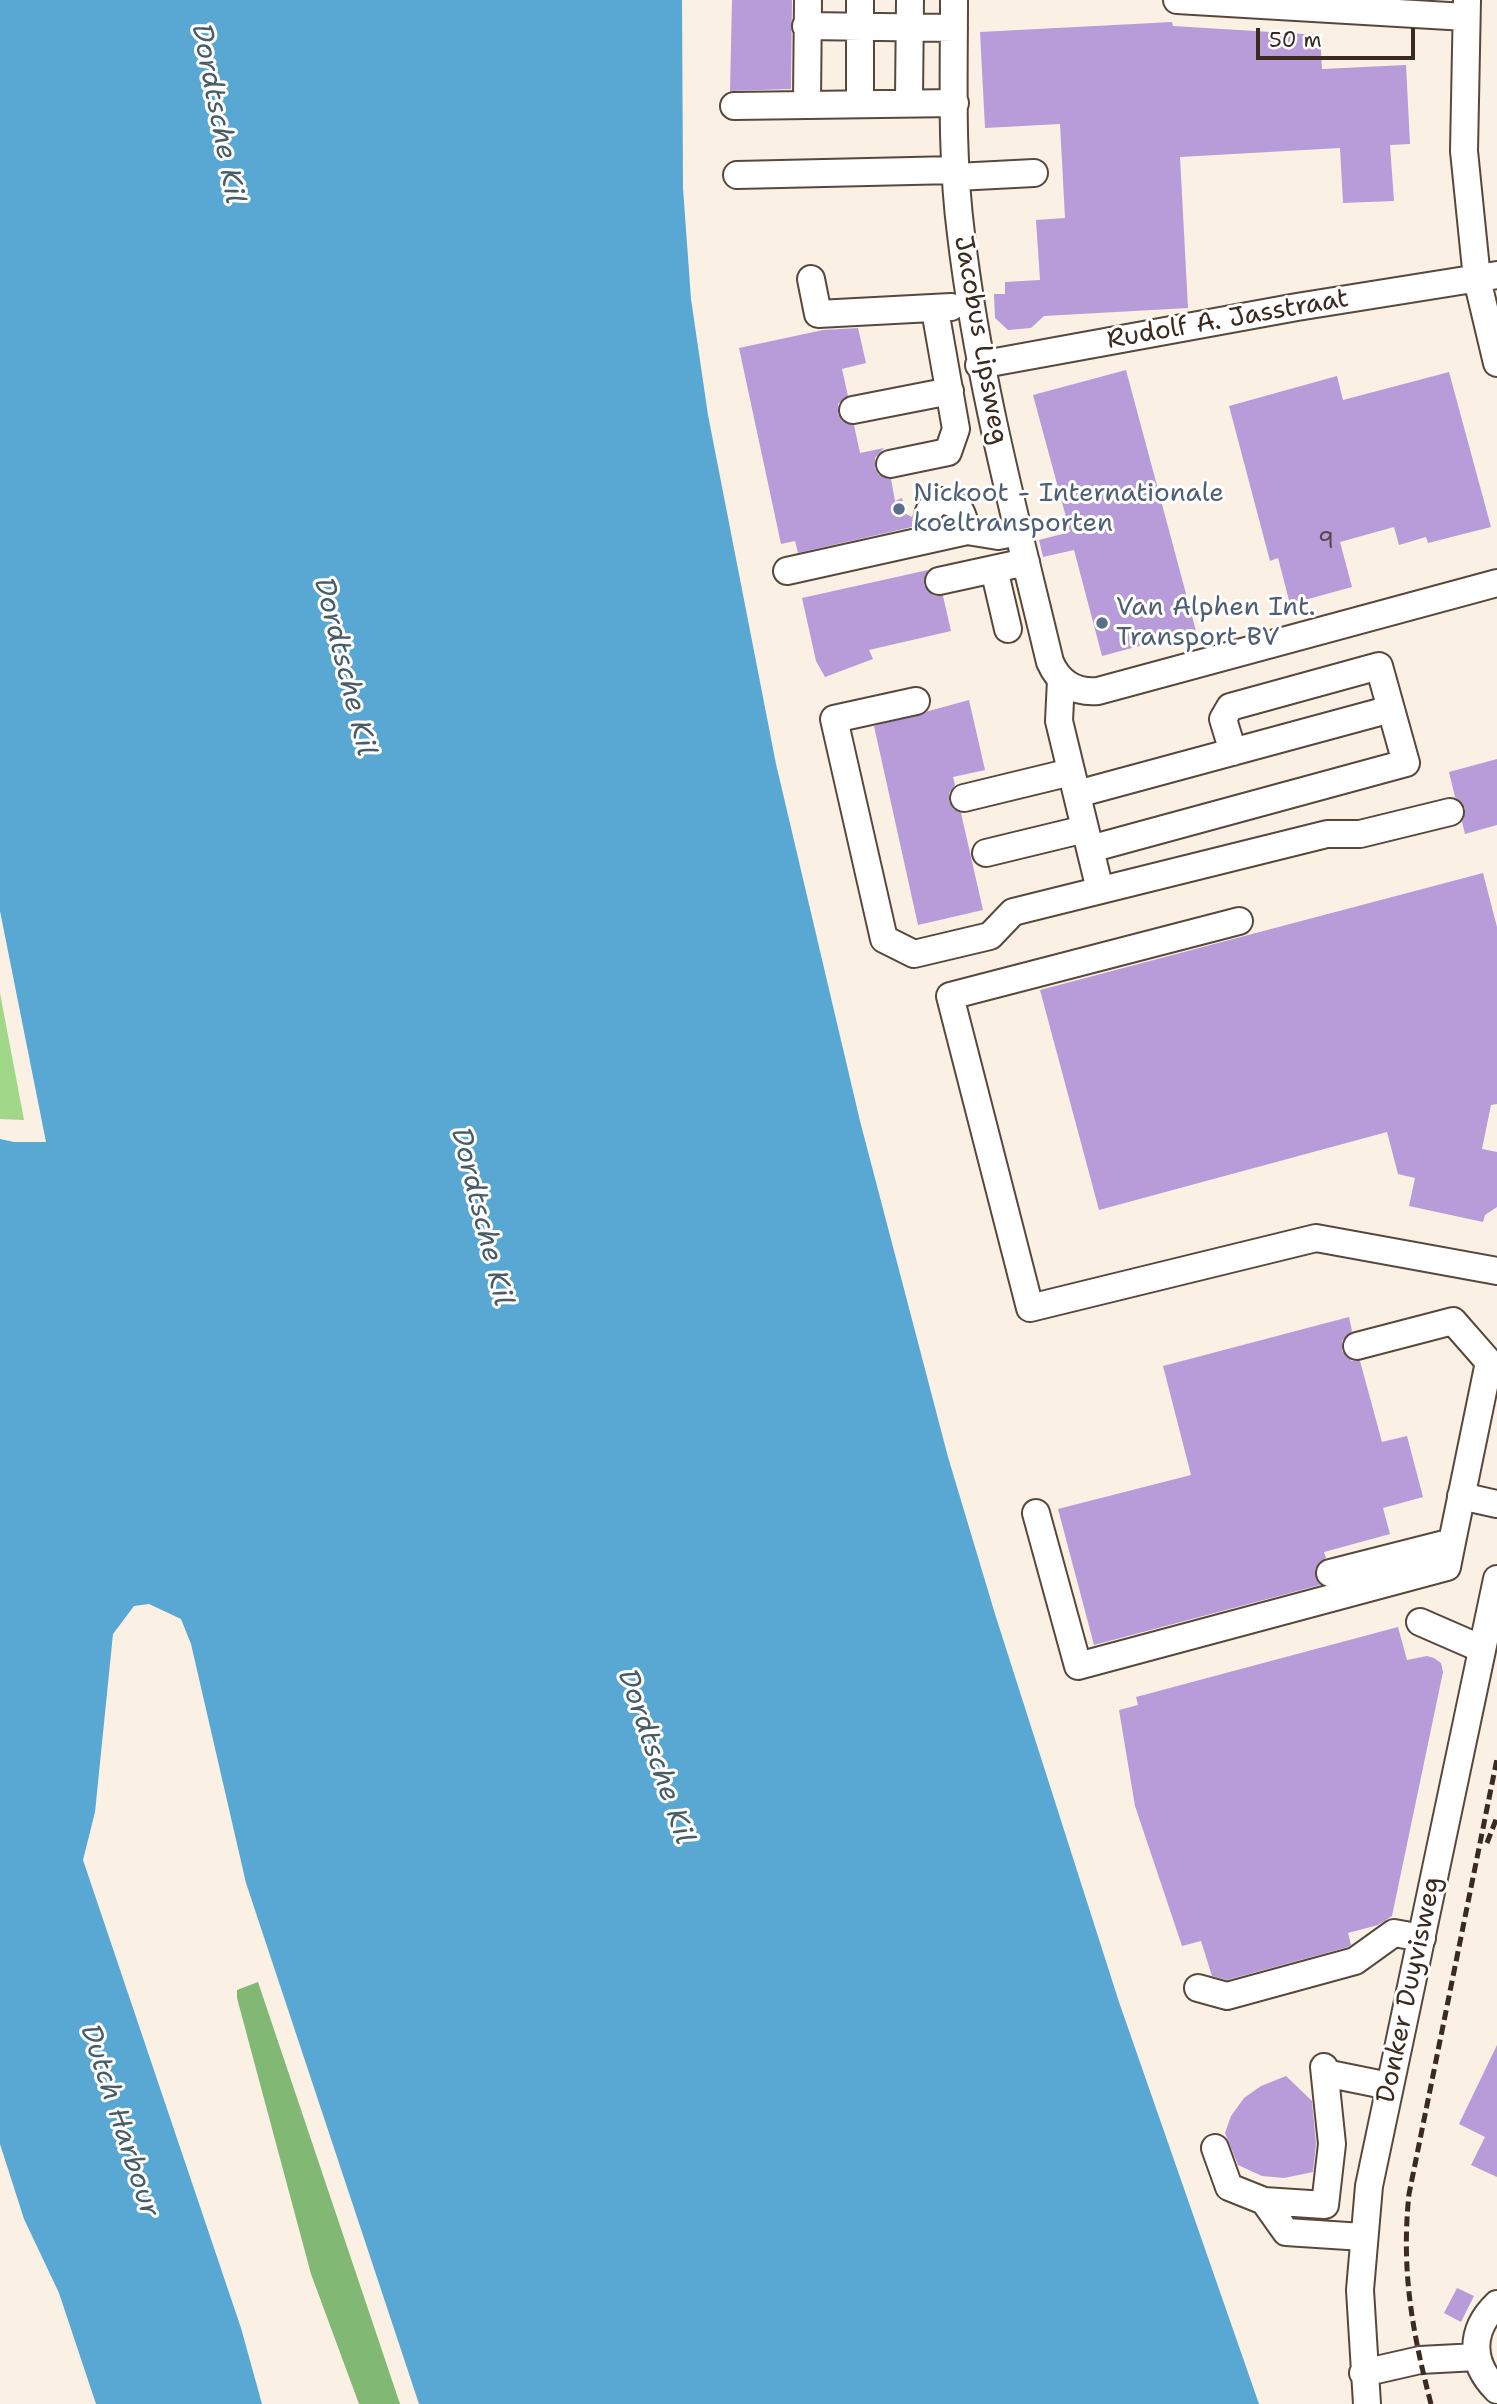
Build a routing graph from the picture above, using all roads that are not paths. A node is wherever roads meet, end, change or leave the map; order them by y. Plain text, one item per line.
1 (860, 0) edge
2 (910, 0) edge
3 (954, 0) edge
4 (1177, 0) edge
5 (1282, 3) edge
6 (1466, 9) edge
7 (807, 13) edge
8 (858, 26) junction
9 (908, 27) junction
10 (954, 28) junction
11 (807, 99) dead end
12 (860, 99) dead end
13 (909, 99) dead end
14 (955, 103) junction
15 (734, 106) dead end
16 (1034, 173) dead end
17 (956, 174) junction
18 (737, 175) dead end
19 (1487, 277) edge
20 (811, 279) dead end
21 (971, 303) junction
22 (935, 310) junction
23 (1497, 363) edge
24 (979, 365) junction
25 (950, 391) junction
26 (853, 410) dead end
27 (890, 464) dead end
28 (1019, 532) junction
29 (1026, 562) junction
30 (994, 569) junction
31 (787, 571) dead end
32 (939, 581) dead end
33 (1497, 583) edge
34 (1007, 629) dead end
35 (1060, 680) junction
36 (916, 701) dead end
37 (1391, 709) junction
38 (1233, 752) junction
39 (1074, 783) junction
40 (964, 798) dead end
41 (1450, 812) dead end
42 (1088, 839) junction
43 (986, 853) dead end
44 (1100, 890) junction
45 (1239, 921) dead end
46 (1497, 1271) edge
47 (1357, 1346) dead end
48 (1493, 1363) edge
49 (1461, 1496) junction
50 (1497, 1504) edge
51 (1036, 1513) dead end
52 (1452, 1542) junction
53 (1330, 1573) dead end
54 (1497, 1579) edge
55 (1420, 1622) dead end
56 (1482, 1649) junction
57 (1422, 1938) junction
58 (1198, 1988) dead end
59 (1389, 2086) junction
60 (1215, 2148) dead end
61 (1264, 2201) junction
62 (1363, 2237) junction
63 (1497, 2304) edge
64 (1477, 2357) junction
65 (1363, 2373) junction
66 (1497, 2390) edge
67 (1367, 2404) edge

1 - 8 street
2 - 9 street
3 - 10 street, Jacobus Lipsweg
4 - 5 street
5 - 6 street
6 - 19 street
7 - 8 street
7 - 11 street
8 - 9 street
8 - 12 street
9 - 10 street
9 - 13 street
10 - 14 street, Jacobus Lipsweg
14 - 15 street
14 - 17 street, Jacobus Lipsweg
16 - 17 street
17 - 18 street
17 - 21 street, Jacobus Lipsweg
19 - 23 street
19 - 24 street, Rudolf A. Jasstraat
20 - 22 street
21 - 22 street
21 - 24 street, Jacobus Lipsweg
22 - 25 street
24 - 28 street, Jacobus Lipsweg
25 - 26 street
25 - 27 street
28 - 29 street, Jacobus Lipsweg
28 - 31 street
29 - 30 street
29 - 35 street, Jacobus Lipsweg
30 - 32 street
30 - 34 street
33 - 35 street
35 - 39 street
36 - 44 street
37 - 38 street
37 - 38 street
37 - 42 street
38 - 39 street
39 - 40 street
39 - 42 street
41 - 44 street
42 - 43 street
42 - 44 street
45 - 46 street
47 - 48 street
48 - 49 street
49 - 50 street
49 - 52 street
51 - 52 street
52 - 53 street
54 - 56 street, Donker Duyvisweg
55 - 56 street
56 - 57 street, Donker Duyvisweg
57 - 58 street
57 - 59 street, Donker Duyvisweg
59 - 61 street
59 - 62 street, Donker Duyvisweg
60 - 61 street
61 - 62 street
62 - 65 street, Donker Duyvisweg
63 - 64 street
64 - 65 street
64 - 66 street
65 - 67 street, Donker Duyvisweg

